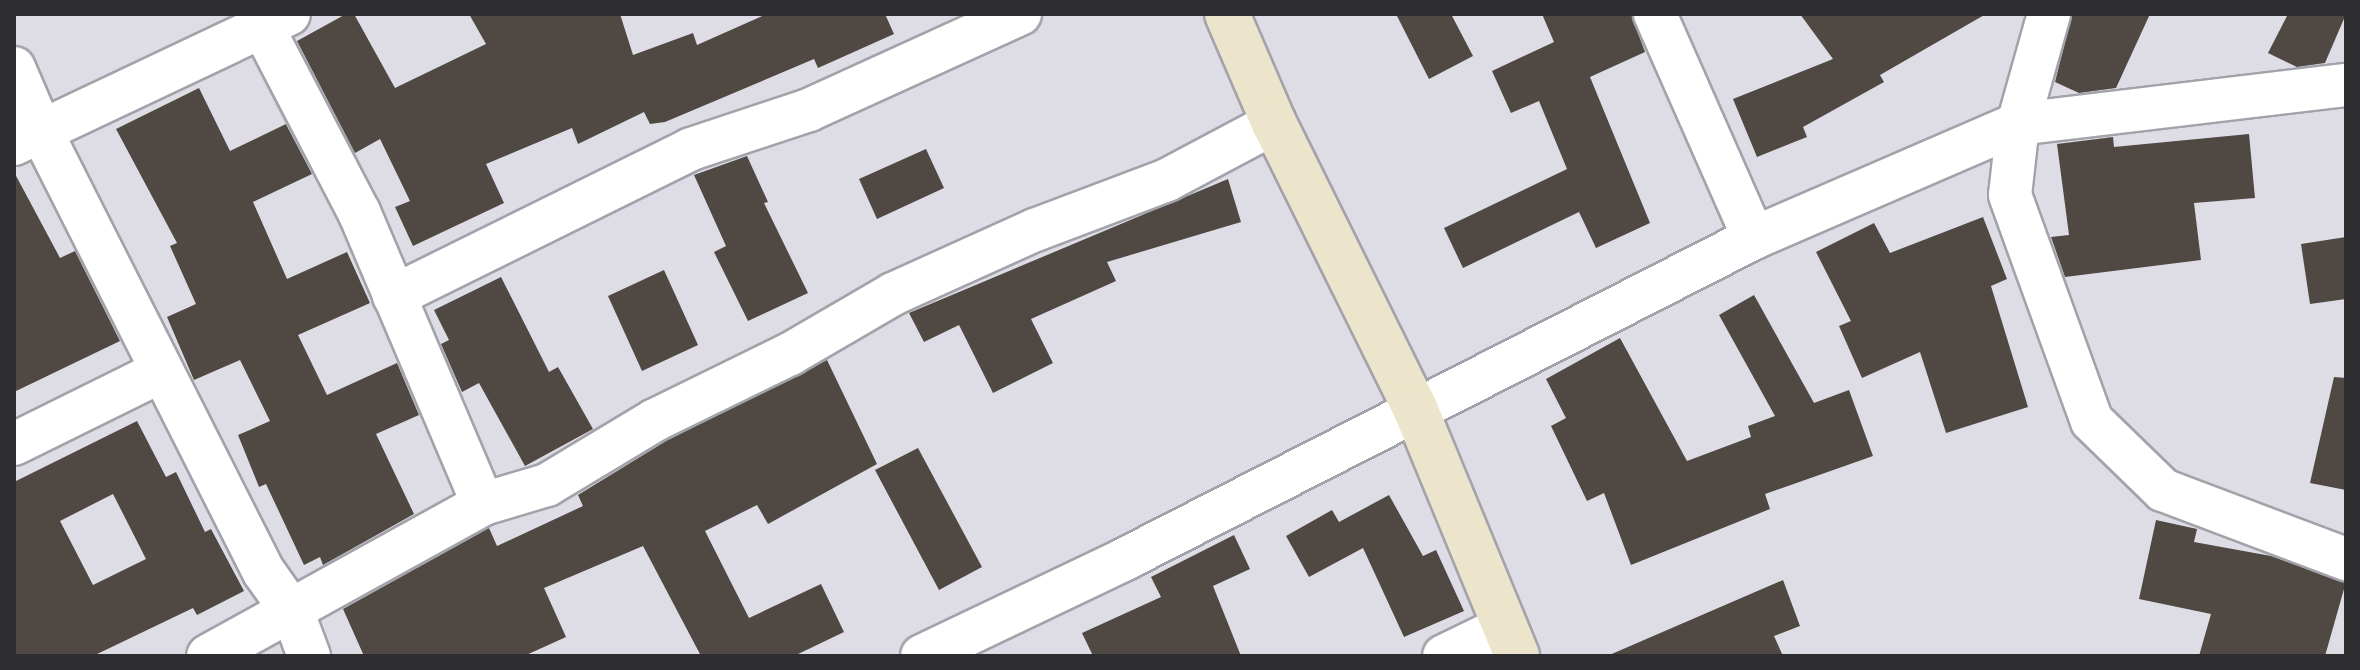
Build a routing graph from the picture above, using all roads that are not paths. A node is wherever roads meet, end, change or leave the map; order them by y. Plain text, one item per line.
1 (1020, 14) edge
2 (1227, 14) edge
3 (1655, 14) edge
4 (2049, 14) edge
5 (276, 20) edge
6 (14, 68) edge
7 (2346, 85) edge
8 (1274, 123) junction
9 (2018, 124) junction
10 (27, 138) edge
11 (1754, 238) junction
12 (394, 296) junction
13 (162, 371) junction
14 (1415, 408) junction
15 (14, 444) edge
16 (483, 504) junction
17 (2346, 559) edge
18 (293, 613) junction
19 (1510, 642) edge
20 (208, 656) edge
21 (309, 656) edge
22 (922, 656) edge
23 (1444, 656) edge

1 - 12 street
2 - 8 street
3 - 11 street
4 - 9 street
5 - 10 street
5 - 12 street
6 - 10 street
7 - 9 street
8 - 14 street
8 - 16 street
9 - 11 street
9 - 17 street
10 - 13 street
11 - 14 street
12 - 16 street
13 - 15 street
13 - 18 street
14 - 19 street
14 - 22 street
16 - 18 street
18 - 20 street
18 - 21 street
19 - 23 street

